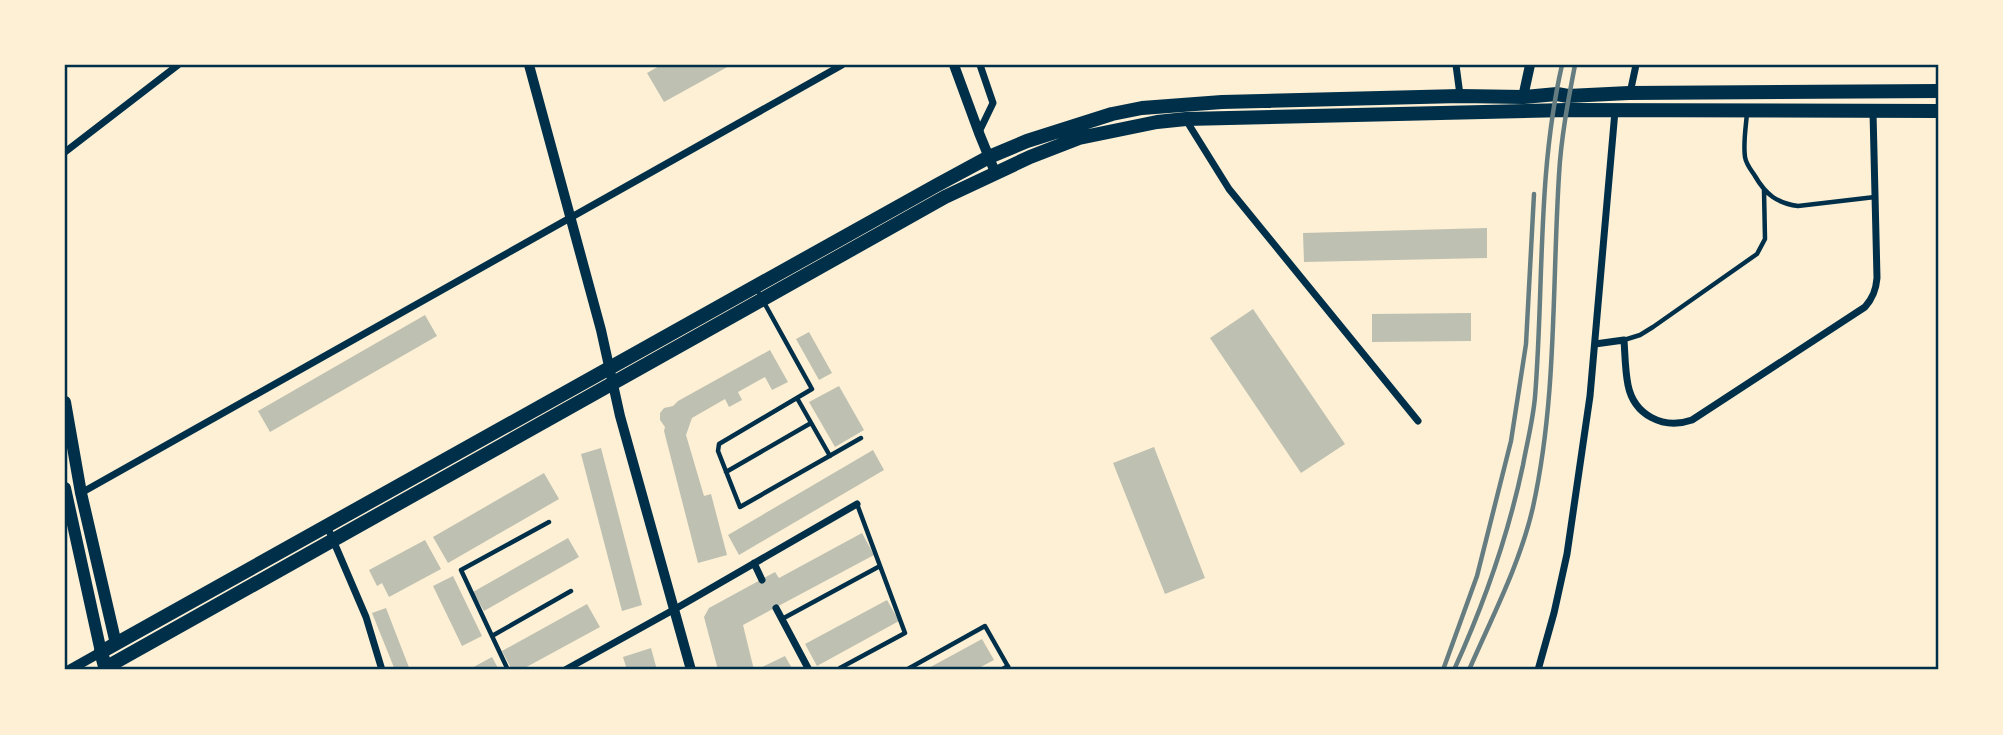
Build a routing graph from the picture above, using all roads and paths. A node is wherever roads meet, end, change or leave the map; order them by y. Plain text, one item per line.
1 (178, 65) edge
2 (529, 65) edge
3 (842, 65) edge
4 (954, 65) edge
5 (980, 65) edge
6 (1456, 65) edge
7 (1530, 65) edge
8 (1636, 65) edge
9 (1938, 91) edge
10 (1629, 93) junction
11 (1460, 96) junction
12 (1523, 97) junction
13 (1615, 111) junction
14 (1938, 111) edge
15 (1747, 112) junction
16 (1873, 112) junction
17 (1186, 119) junction
18 (979, 133) junction
19 (65, 152) edge
20 (989, 158) junction
21 (995, 172) junction
22 (1763, 190) junction
23 (1875, 197) junction
24 (570, 217) junction
25 (759, 293) junction
26 (1624, 340) junction
27 (1595, 344) junction
28 (611, 368) junction
29 (614, 383) junction
30 (797, 398) junction
31 (65, 405) edge
32 (1418, 421) dead end
33 (811, 423) junction
34 (861, 438) dead end
35 (830, 456) junction
36 (726, 472) junction
37 (65, 488) edge
38 (81, 493) junction
39 (857, 503) joint
40 (549, 522) dead end
41 (327, 526) junction
42 (334, 541) junction
43 (754, 563) junction
44 (880, 566) junction
45 (762, 580) dead end
46 (571, 591) dead end
47 (776, 608) dead end
48 (675, 609) junction
49 (782, 619) junction
50 (492, 636) junction
51 (116, 644) junction
52 (102, 652) junction
53 (121, 665) edge
54 (1009, 668) edge
55 (69, 670) edge
56 (104, 670) edge
57 (382, 670) edge
58 (508, 670) edge
59 (565, 670) edge
60 (691, 670) edge
61 (809, 670) edge
62 (841, 670) edge
63 (906, 670) edge
64 (1001, 670) edge
65 (1538, 670) edge

1 - 19 street
2 - 24 street
3 - 24 street
4 - 18 main road
5 - 18 street
6 - 11 street
7 - 12 street
8 - 10 street
9 - 10 highway
10 - 12 highway
11 - 12 highway
11 - 20 highway
13 - 15 highway
13 - 17 highway
13 - 27 street
14 - 16 highway
15 - 16 highway
15 - 22 lane
16 - 23 street
17 - 21 highway
17 - 32 street
18 - 20 main road
20 - 21 main road
20 - 25 highway
21 - 25 highway
22 - 23 lane
22 - 26 lane
23 - 26 street
24 - 28 street
24 - 38 street
25 - 28 highway
25 - 29 highway
25 - 30 lane
26 - 27 street
27 - 65 street
28 - 29 street
28 - 41 highway
29 - 42 highway
29 - 48 street
30 - 33 lane
30 - 36 lane
31 - 38 main road
33 - 35 lane
33 - 36 lane
34 - 35 lane
35 - 36 lane
37 - 52 main road
38 - 51 main road
39 - 43 street
39 - 44 lane
40 - 50 lane
41 - 42 street
41 - 51 highway
42 - 53 highway
42 - 57 street
43 - 45 street
43 - 48 street
44 - 49 lane
44 - 62 lane
46 - 50 lane
47 - 49 street
48 - 59 street
48 - 60 street
49 - 61 street
50 - 58 lane
51 - 52 highway
51 - 53 highway
52 - 55 main road
52 - 56 highway
53 - 56 highway
54 - 63 lane
54 - 64 lane

